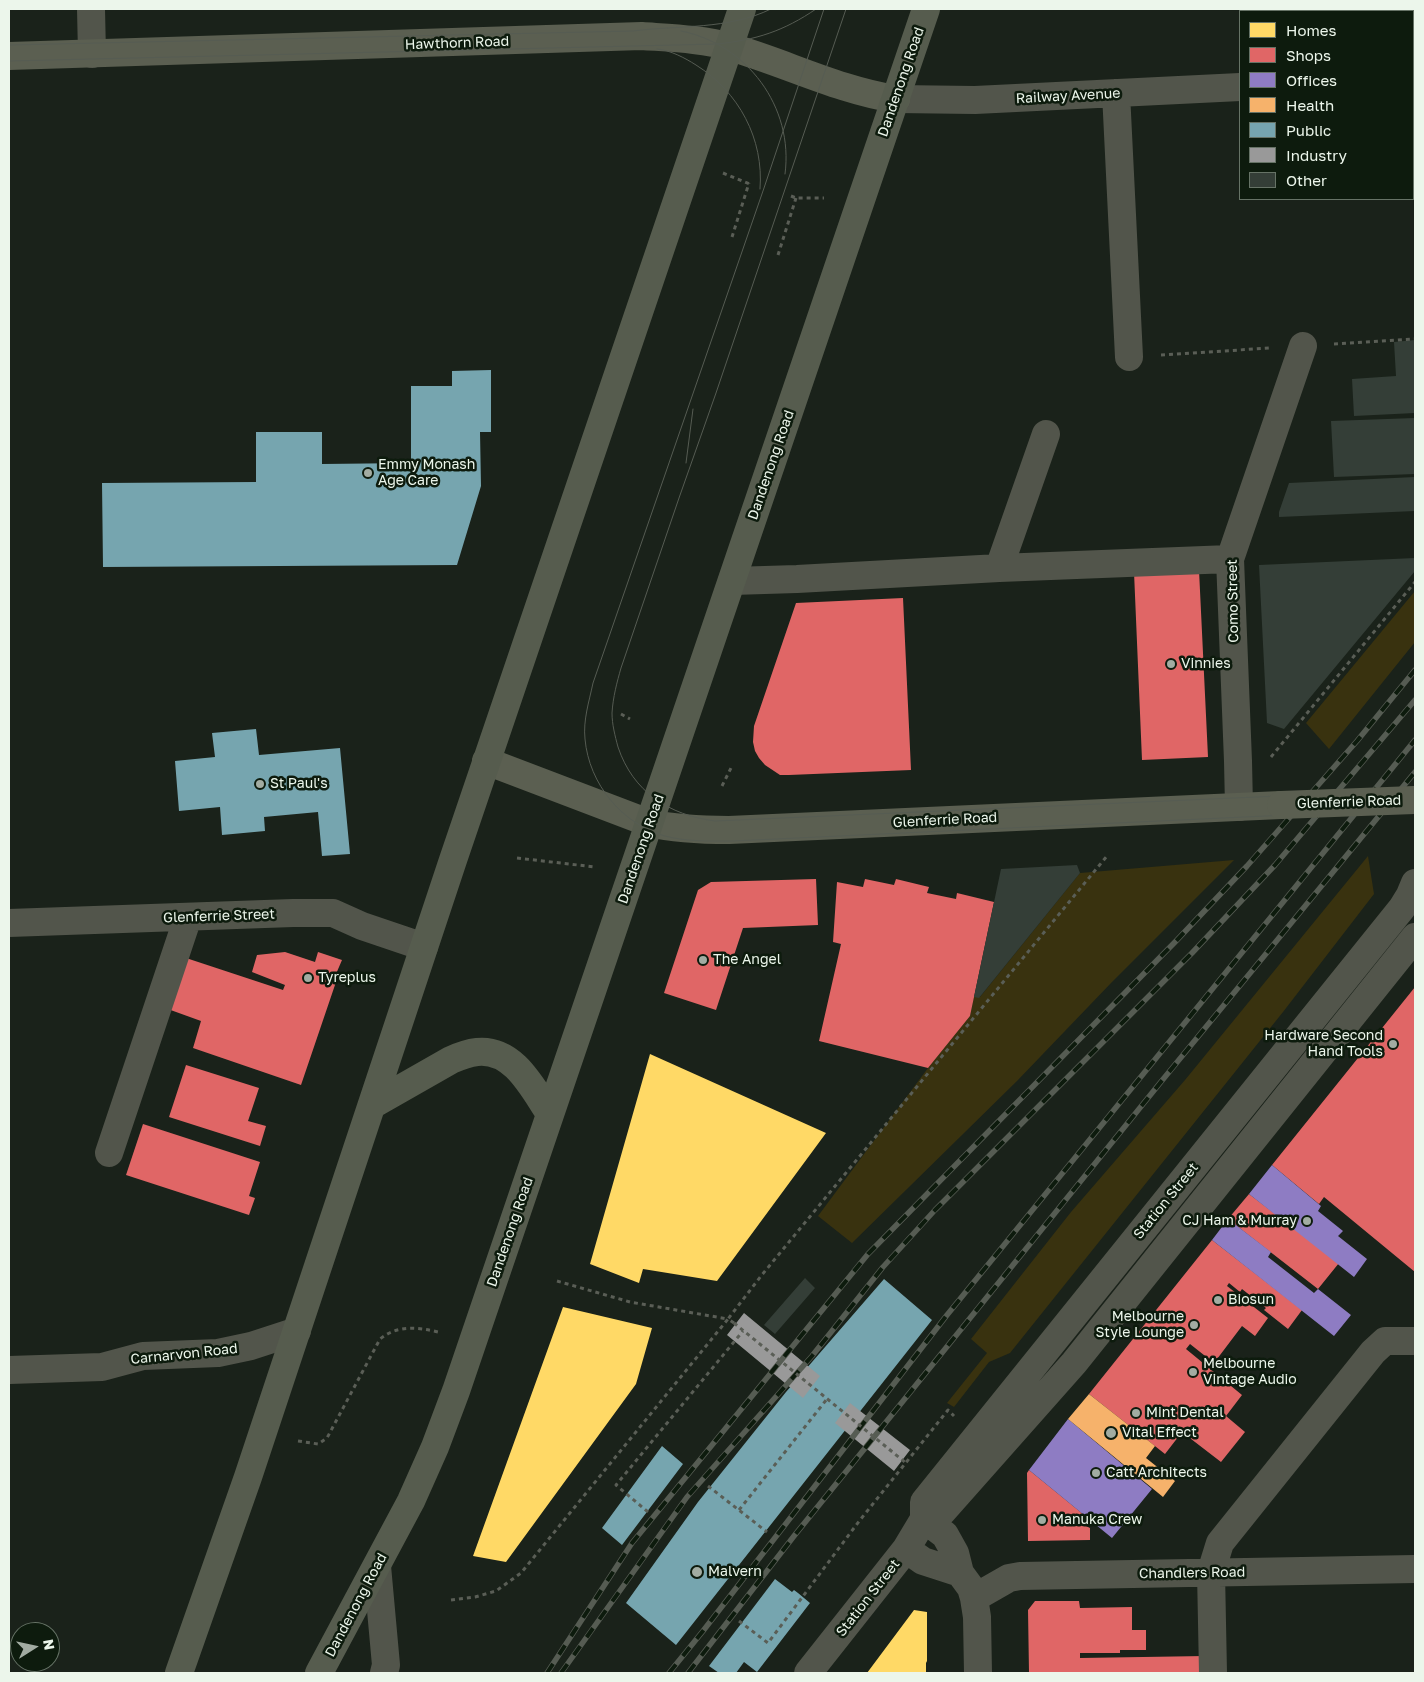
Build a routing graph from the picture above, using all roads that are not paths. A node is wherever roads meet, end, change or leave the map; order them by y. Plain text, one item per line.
1 (91, 9) edge
2 (730, 9) edge
3 (742, 9) edge
4 (926, 9) edge
5 (729, 46) junction
6 (92, 54) junction
7 (9, 56) edge
8 (1239, 87) edge
9 (1116, 93) junction
10 (896, 99) junction
11 (1303, 346) dead end
12 (1129, 357) dead end
13 (1046, 434) dead end
14 (1230, 560) junction
15 (999, 568) junction
16 (732, 581) junction
17 (486, 761) junction
18 (1415, 800) edge
19 (1239, 807) junction
20 (649, 824) junction
21 (1415, 883) edge
22 (188, 917) junction
23 (9, 923) edge
24 (1415, 937) edge
25 (424, 947) junction
26 (1245, 1102) junction
27 (372, 1105) junction
28 (550, 1114) junction
29 (1269, 1120) junction
30 (109, 1153) dead end
31 (297, 1331) junction
32 (1415, 1341) edge
33 (9, 1370) edge
34 (924, 1519) junction
35 (906, 1550) junction
36 (377, 1566) junction
37 (1415, 1569) edge
38 (1211, 1572) junction
39 (960, 1573) junction
40 (974, 1598) junction
41 (179, 1673) edge
42 (319, 1673) edge
43 (384, 1673) edge
44 (808, 1673) edge
45 (978, 1673) edge
46 (1213, 1673) edge

1 - 6 street
2 - 5 street
3 - 5 highway
4 - 10 highway, Dandenong Road
5 - 6 main road, Hawthorn Road
5 - 10 main road, Hawthorn Road
5 - 17 highway
6 - 7 main road, Hawthorn Road
8 - 9 street, Railway Avenue
9 - 10 street, Railway Avenue
9 - 12 street
10 - 16 highway, Dandenong Road
11 - 14 street, Como Street
13 - 15 street
14 - 15 street
14 - 19 street, Como Street
15 - 16 street
16 - 20 highway, Dandenong Road
17 - 20 main road, Glenferrie Road
17 - 25 highway
18 - 19 main road, Glenferrie Road, bridge
19 - 20 main road, Glenferrie Road
20 - 28 highway, Dandenong Road
21 - 26 street, Station Street
22 - 23 street, Glenferrie Street
22 - 25 street, Glenferrie Street
22 - 30 street
24 - 29 street
25 - 27 highway
26 - 29 street
26 - 34 street, Station Street
27 - 28 highway
27 - 31 highway
28 - 36 highway, Dandenong Road
29 - 34 street
31 - 33 street, Carnarvon Road
31 - 41 highway
32 - 38 street
34 - 35 street, Station Street
34 - 39 street
35 - 39 street
35 - 44 street, Station Street
36 - 42 highway, Dandenong Road
36 - 43 street
37 - 38 street, Chandlers Road
38 - 40 street, Chandlers Road
38 - 46 street
39 - 40 street
40 - 45 street

